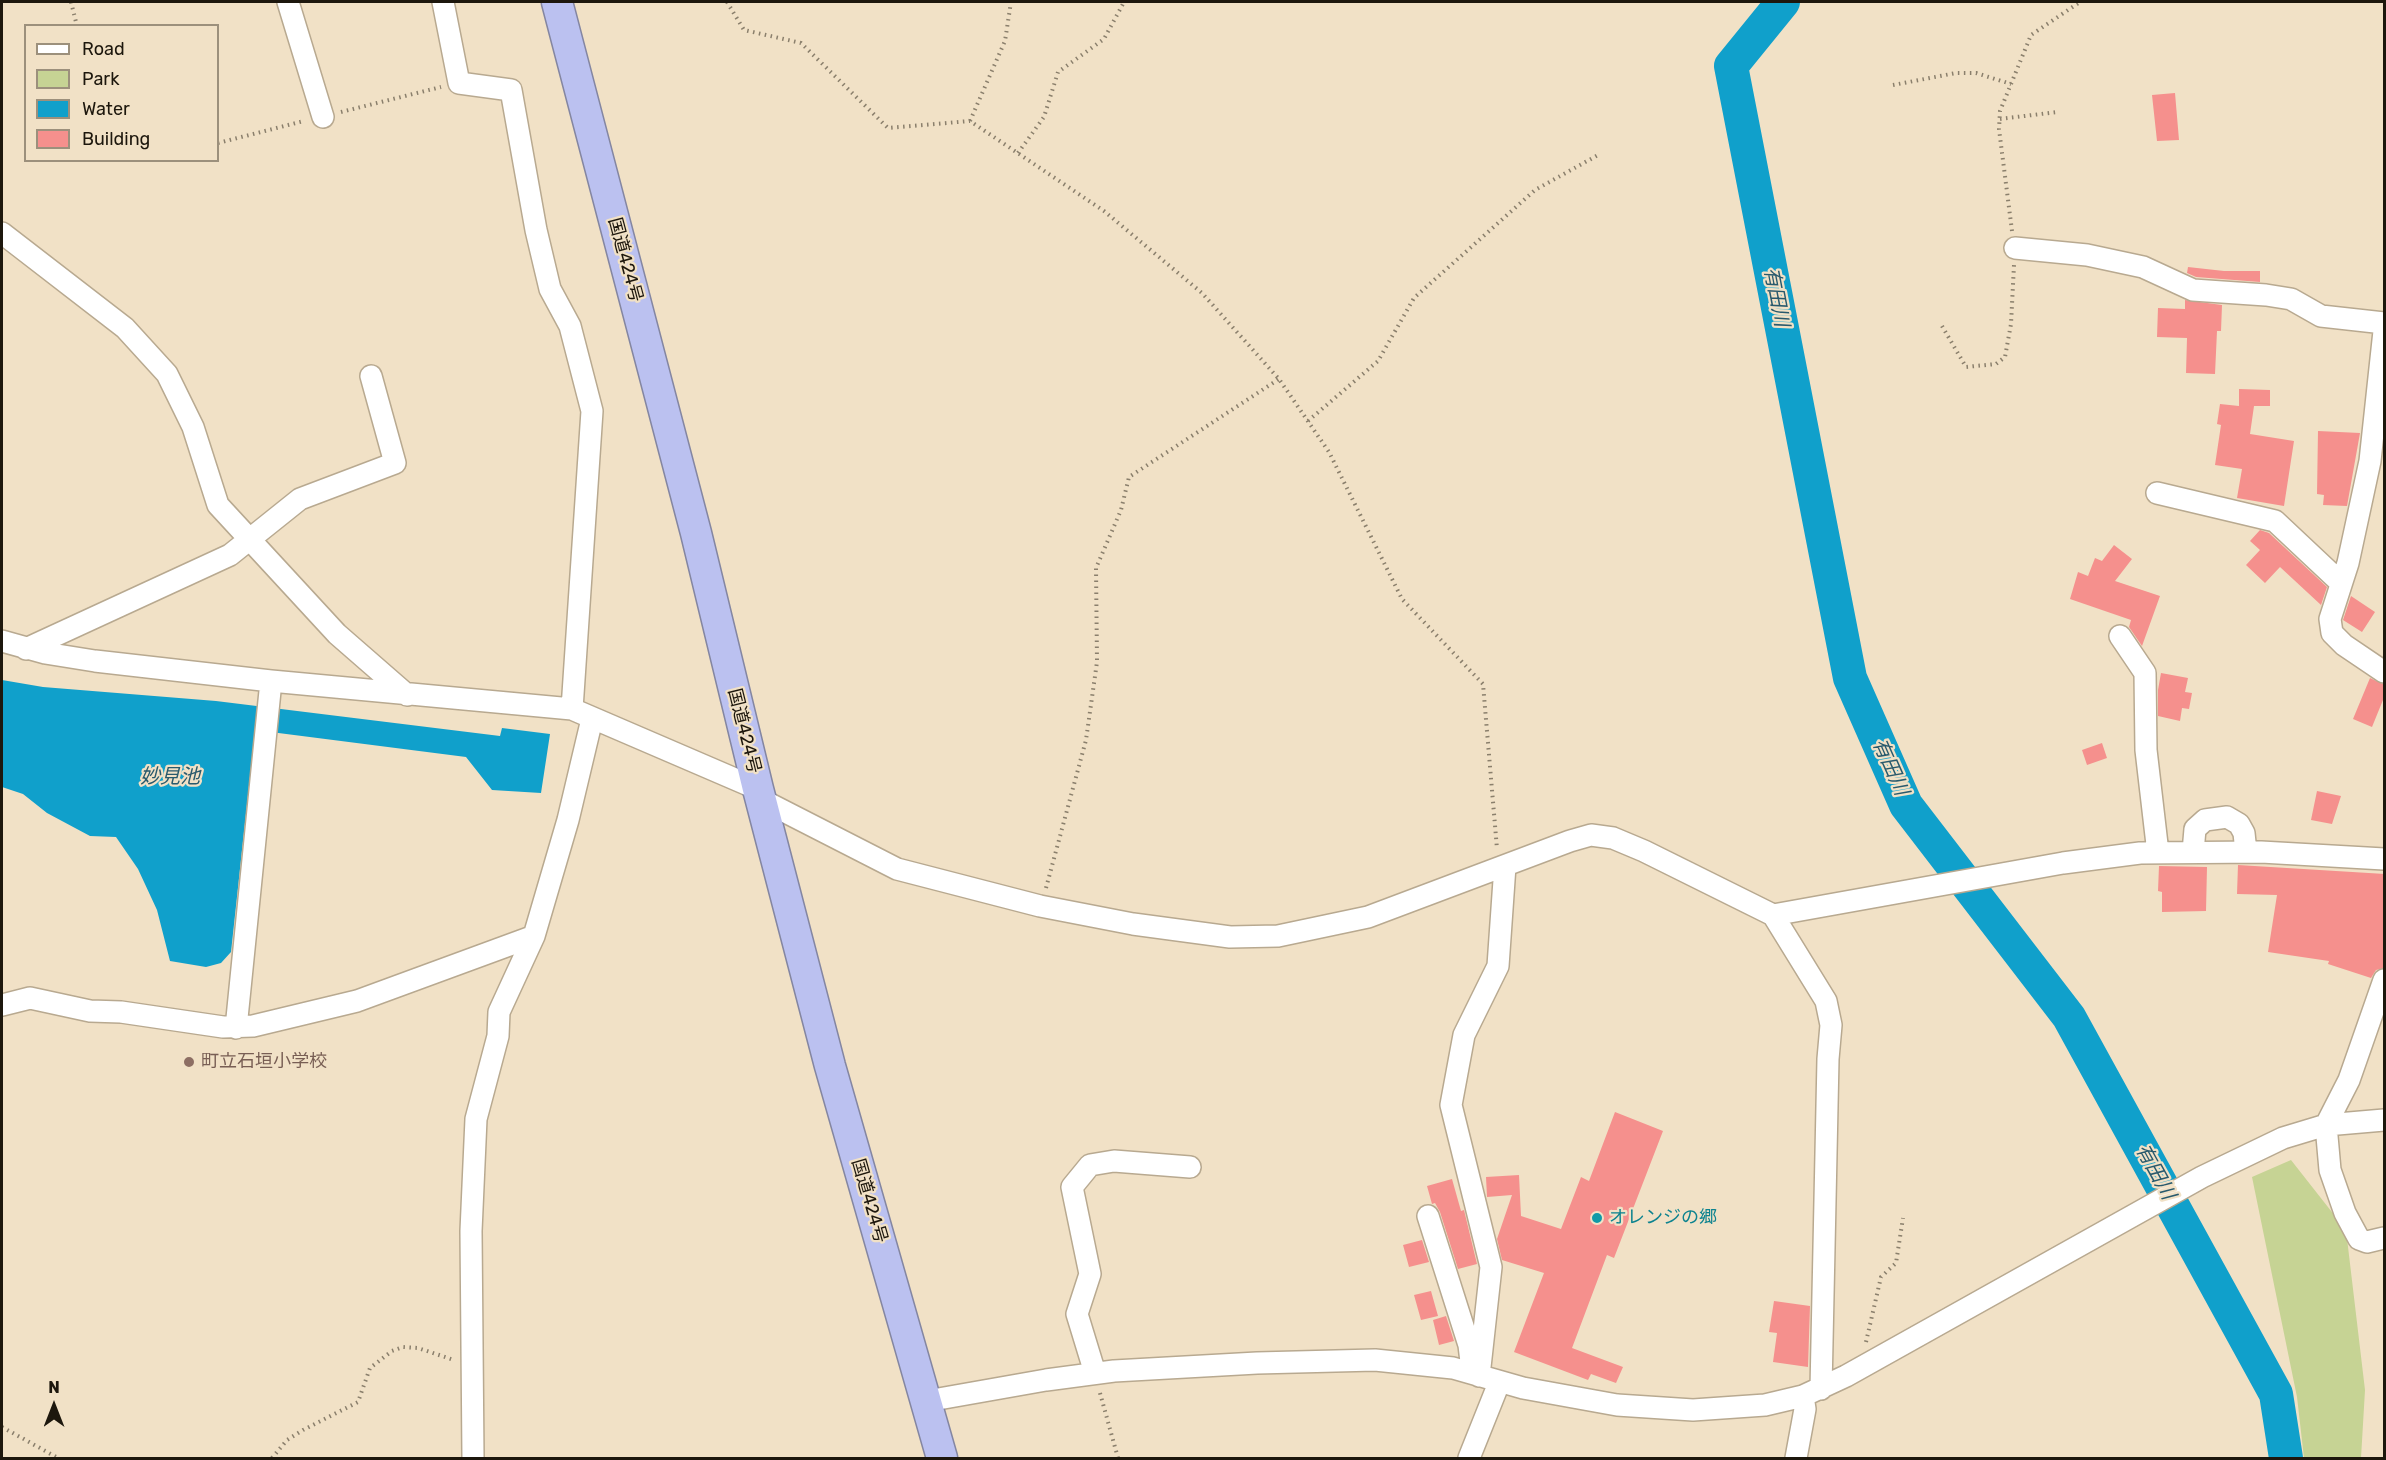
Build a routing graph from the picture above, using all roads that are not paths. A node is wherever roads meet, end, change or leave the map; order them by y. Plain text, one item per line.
1 (288, 2) edge
2 (443, 2) edge
3 (557, 2) edge
4 (323, 117) dead end
5 (2, 233) edge
6 (2015, 248) road end
7 (2385, 323) edge
8 (2385, 331) edge
9 (371, 376) dead end
10 (2157, 493) dead end
11 (250, 538) junction
12 (2341, 583) junction
13 (2120, 636) dead end
14 (2, 641) edge
15 (26, 649) junction
16 (2385, 672) edge
17 (271, 681) junction
18 (407, 694) junction
19 (572, 710) junction
20 (592, 719) junction
21 (760, 794) junction
22 (2193, 852) junction
23 (2246, 852) junction
24 (2158, 853) junction
25 (2385, 859) edge
26 (1505, 866) junction
27 (1773, 915) junction
28 (534, 936) junction
29 (2385, 980) edge
30 (2, 1005) edge
31 (236, 1028) junction
32 (2385, 1120) edge
33 (2326, 1125) junction
34 (1190, 1167) dead end
35 (1428, 1216) dead end
36 (2385, 1238) edge
37 (1095, 1373) junction
38 (1483, 1377) junction
39 (1812, 1393) junction
40 (927, 1401) junction
41 (473, 1458) edge
42 (942, 1458) edge
43 (1469, 1458) edge
44 (1796, 1458) edge

1 - 4 street
2 - 19 street
3 - 21 highway, 国道424号
5 - 11 street
6 - 7 street
8 - 12 street
9 - 11 street
10 - 12 street
11 - 15 street
11 - 18 street
12 - 16 street
13 - 24 street
14 - 15 street
15 - 17 street
17 - 18 street
17 - 31 street
18 - 19 street
19 - 20 street
20 - 21 street
20 - 28 street
21 - 26 street
21 - 40 highway, 国道424号
22 - 23 street
22 - 23 street
22 - 24 street
23 - 25 street
24 - 27 street
26 - 27 street
26 - 38 street
27 - 39 street
28 - 31 street
28 - 41 street
29 - 33 street
30 - 31 street
32 - 33 street
33 - 36 street
33 - 39 street
34 - 37 street
35 - 38 street
37 - 38 street
37 - 40 street
38 - 39 street
38 - 43 street
39 - 44 street
40 - 42 highway, 国道424号

